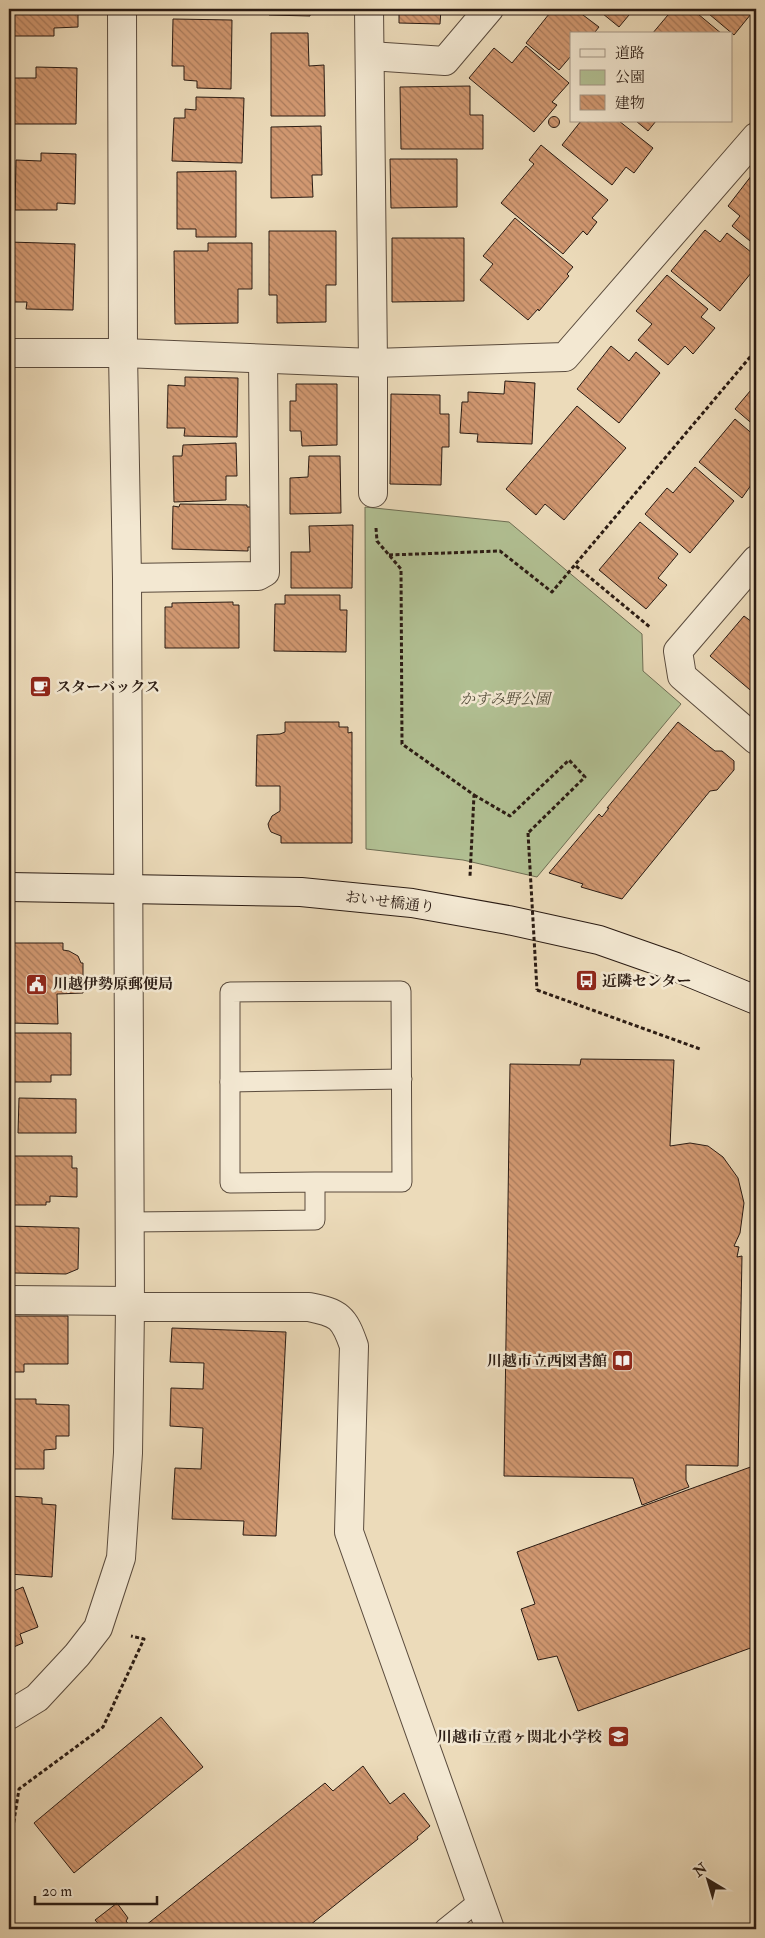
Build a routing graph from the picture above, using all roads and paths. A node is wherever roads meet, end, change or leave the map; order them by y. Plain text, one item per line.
1 (122, 9) edge
2 (369, 9) edge
3 (489, 9) edge
4 (370, 56) junction
5 (756, 137) edge
6 (756, 350) edge
7 (9, 353) edge
8 (123, 353) junction
9 (264, 359) junction
10 (373, 363) junction
11 (373, 492) joint
12 (389, 555) junction
13 (756, 560) edge
14 (576, 566) junction
15 (127, 578) junction
16 (678, 651) junction
17 (756, 740) edge
18 (474, 796) junction
19 (470, 876) dead end
20 (9, 887) edge
21 (128, 888) junction
22 (756, 1000) edge
23 (700, 1049) dead end
24 (402, 1079) junction
25 (230, 1082) junction
26 (315, 1182) junction
27 (130, 1222) junction
28 (9, 1300) edge
29 (130, 1304) junction
30 (98, 1628) junction
31 (9, 1714) edge
32 (9, 1848) edge
33 (480, 1900) junction
34 (444, 1929) edge
35 (490, 1929) edge

1 - 8 street
2 - 4 street
3 - 4 street
4 - 10 street
5 - 10 street
6 - 14 path
7 - 8 street
8 - 9 street
8 - 15 street
9 - 10 street
9 - 15 street
10 - 11 street
11 - 12 path
12 - 14 path
12 - 18 path
13 - 16 street
14 - 16 path
15 - 21 street
16 - 17 street
18 - 19 path
18 - 23 path, bridge
20 - 21 street, おいせ橋通り
21 - 22 street, おいせ橋通り
21 - 27 street
24 - 25 lane
24 - 25 lane
24 - 26 lane
25 - 26 lane
26 - 27 lane
27 - 29 street
28 - 29 street
29 - 30 street
29 - 33 street
30 - 31 street
30 - 32 path
33 - 34 lane
33 - 35 street

